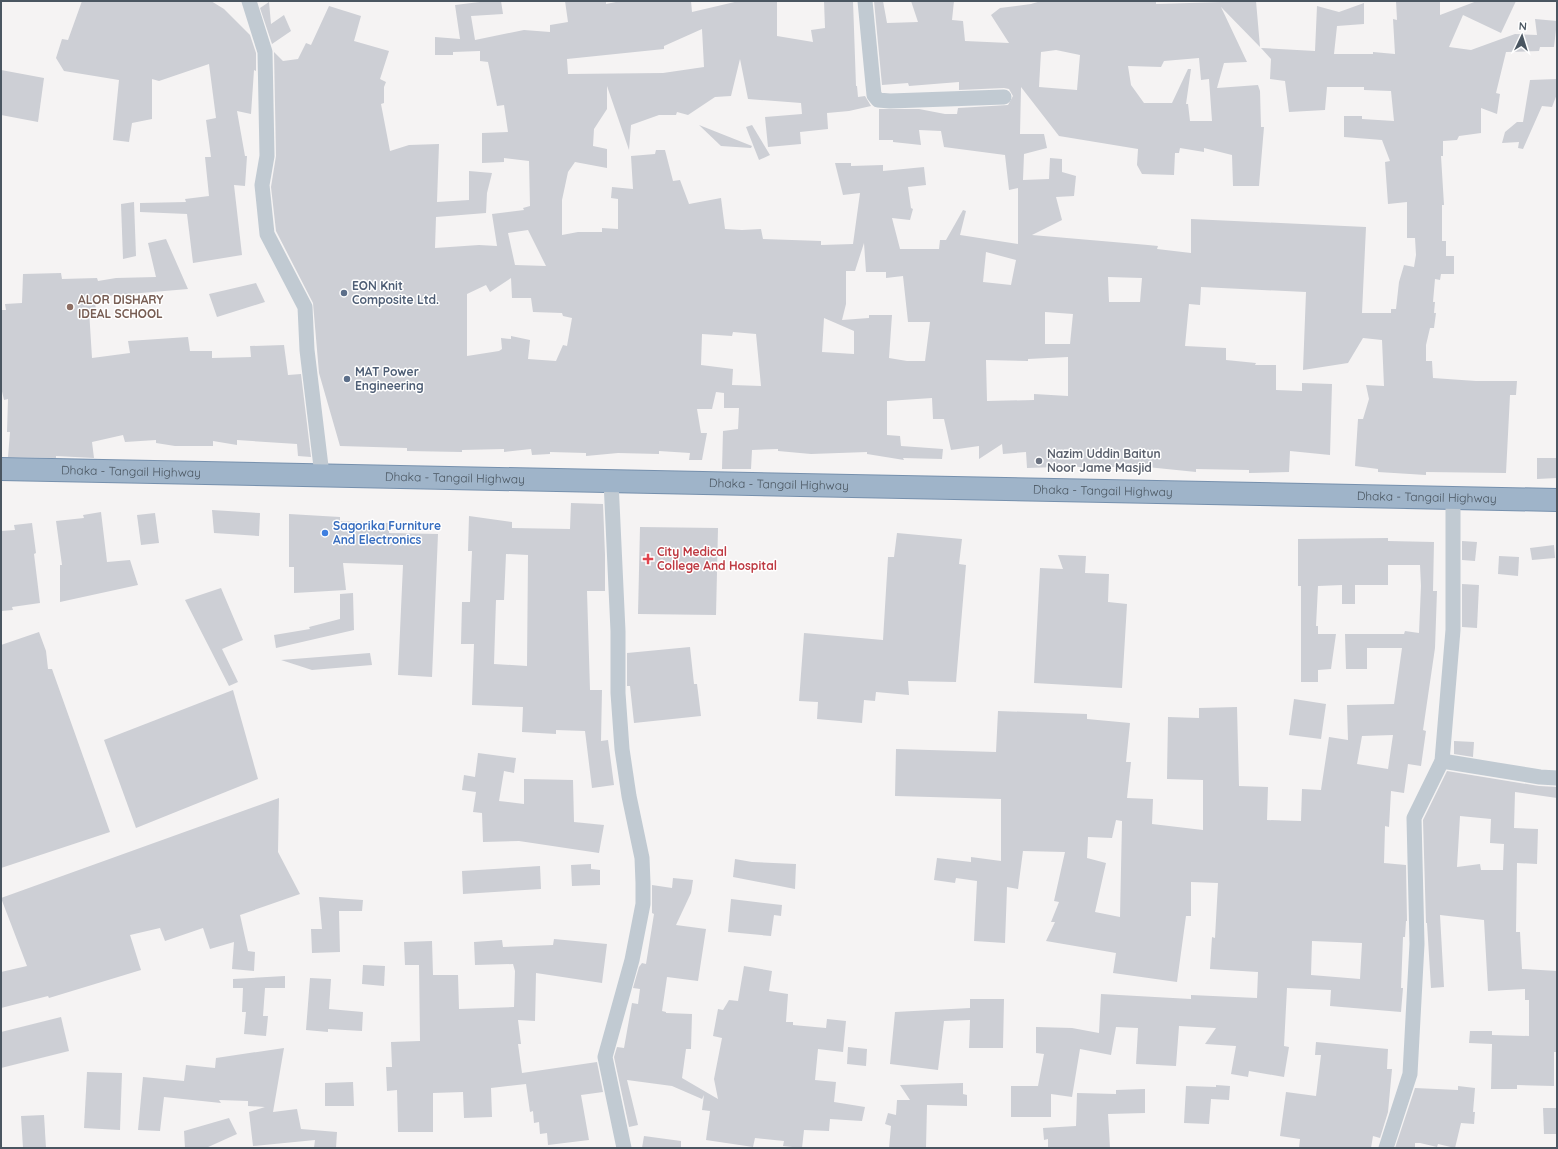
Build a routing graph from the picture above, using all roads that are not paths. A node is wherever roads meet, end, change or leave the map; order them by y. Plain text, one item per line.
1 (249, 1) edge
2 (865, 1) edge
3 (1004, 97) dead end
4 (1, 469) edge
5 (322, 475) junction
6 (612, 481) junction
7 (1453, 498) junction
8 (1557, 500) edge
9 (1442, 761) junction
10 (1557, 778) edge
11 (624, 1148) edge
12 (1386, 1148) edge

1 - 5 street
2 - 3 street
4 - 5 highway, Dhaka - Tangail Highway
5 - 6 highway, Dhaka - Tangail Highway
6 - 7 highway, Dhaka - Tangail Highway
6 - 11 street
7 - 8 highway, Dhaka - Tangail Highway
7 - 9 street
9 - 10 street
9 - 12 street

